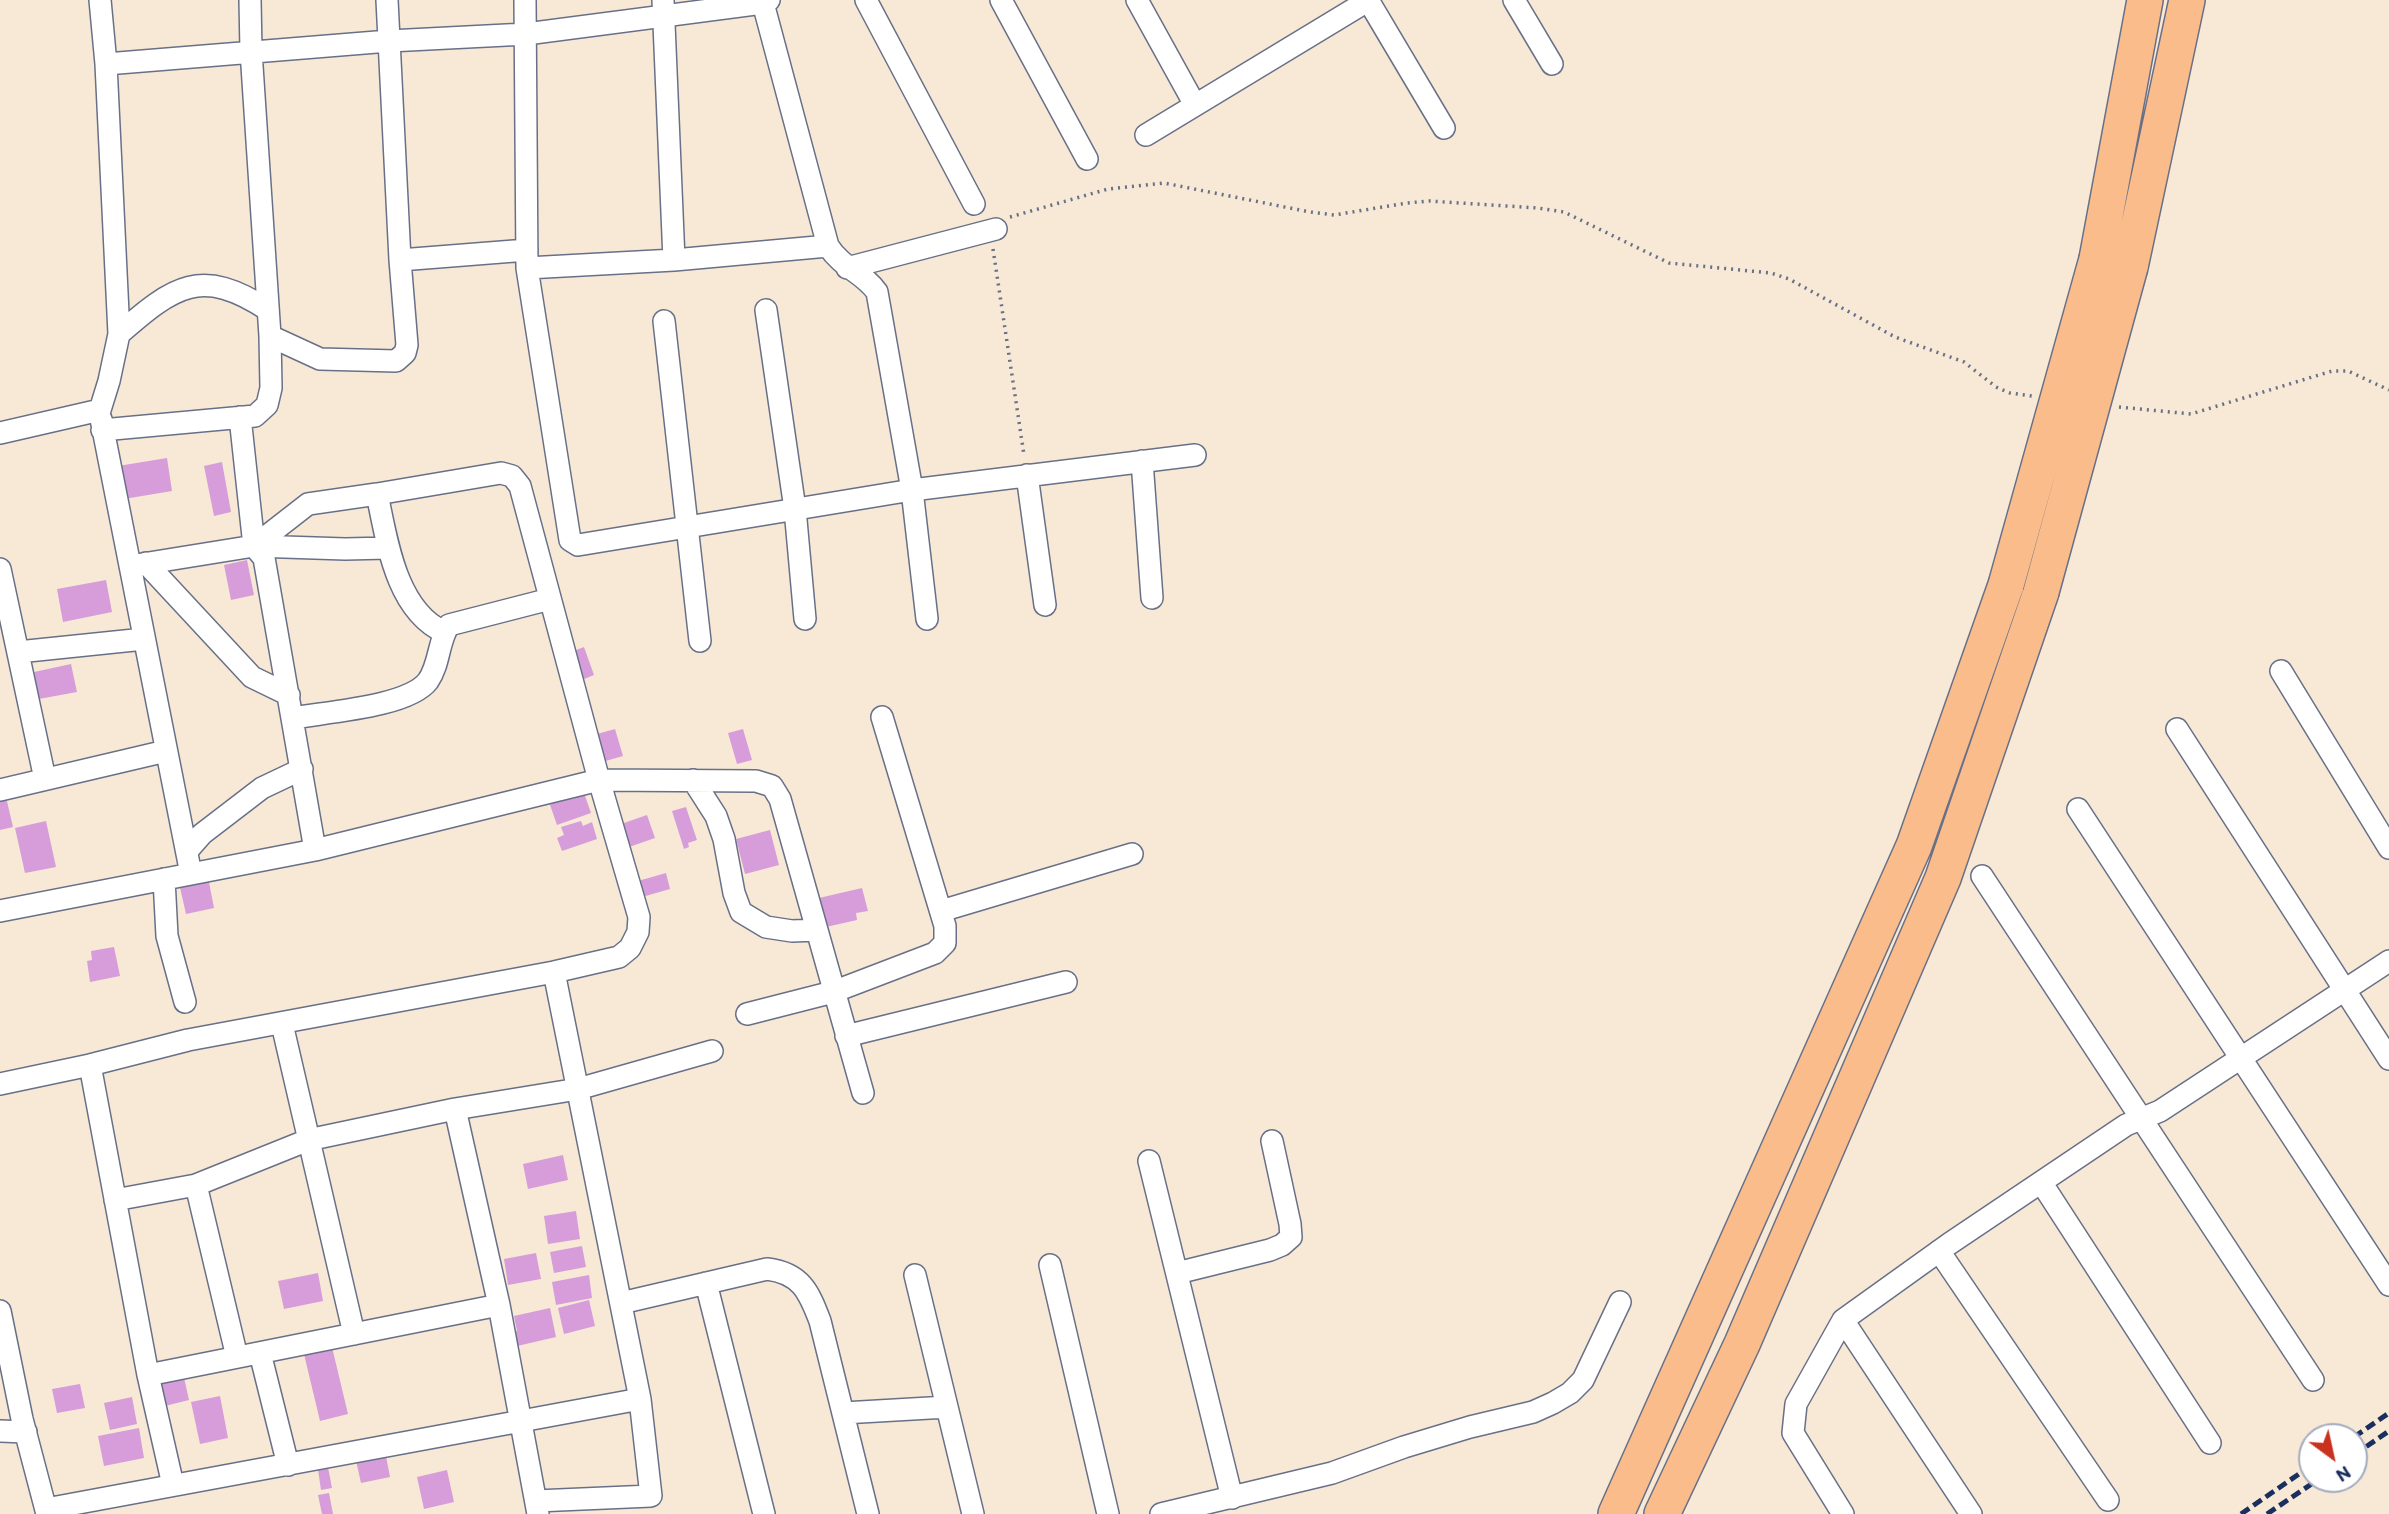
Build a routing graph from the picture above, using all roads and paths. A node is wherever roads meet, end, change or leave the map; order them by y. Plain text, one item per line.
1 (100, 0) edge
2 (250, 0) edge
3 (387, 0) edge
4 (525, 0) edge
5 (866, 0) edge
6 (1002, 0) edge
7 (1137, 0) edge
8 (1368, 0) edge
9 (1514, 0) edge
10 (2145, 0) edge
11 (2187, 0) edge
12 (766, 1) edge
13 (663, 8) edge
14 (526, 33) junction
15 (389, 41) junction
16 (251, 51) junction
17 (106, 64) junction
18 (1552, 64) dead end
19 (1195, 105) junction
20 (1444, 128) dead end
21 (1146, 135) dead end
22 (1087, 159) dead end
23 (974, 204) dead end
24 (996, 229) junction
25 (828, 246) junction
26 (527, 259) junction
27 (400, 260) junction
28 (674, 260) junction
29 (847, 268) junction
30 (268, 310) junction
31 (766, 310) dead end
32 (664, 321) dead end
33 (119, 334) junction
34 (270, 335) junction
35 (2389, 390) edge
36 (2036, 396) dead end
37 (2110, 406) dead end
38 (240, 417) junction
39 (101, 420) junction
40 (0, 433) edge
41 (1195, 455) dead end
42 (1142, 461) junction
43 (1027, 475) junction
44 (912, 490) junction
45 (377, 494) junction
46 (795, 509) junction
47 (687, 527) junction
48 (569, 540) junction
49 (254, 546) junction
50 (388, 548) junction
51 (537, 551) junction
52 (138, 564) junction
53 (0, 569) edge
54 (1152, 598) dead end
55 (550, 599) junction
56 (1045, 605) dead end
57 (805, 619) dead end
58 (927, 619) dead end
59 (444, 632) junction
60 (144, 639) junction
61 (700, 641) dead end
62 (18, 652) junction
63 (2281, 671) dead end
64 (289, 695) junction
65 (882, 717) dead end
66 (293, 718) junction
67 (2177, 729) dead end
68 (166, 751) junction
69 (302, 769) junction
70 (45, 779) junction
71 (599, 779) junction
72 (693, 780) junction
73 (0, 790) edge
74 (2078, 809) dead end
75 (2389, 848) edge
76 (315, 850) junction
77 (187, 851) junction
78 (1132, 854) dead end
79 (191, 874) junction
80 (1982, 876) dead end
81 (164, 879) junction
82 (0, 911) edge
83 (941, 911) junction
84 (816, 930) junction
85 (2389, 961) edge
86 (554, 972) junction
87 (1066, 982) dead end
88 (2344, 990) junction
89 (833, 992) junction
90 (185, 1002) dead end
91 (747, 1014) dead end
92 (282, 1024) junction
93 (846, 1036) junction
94 (712, 1051) dead end
95 (2241, 1058) junction
96 (2389, 1059) edge
97 (90, 1065) junction
98 (0, 1084) edge
99 (578, 1089) junction
100 (863, 1093) dead end
101 (455, 1109) junction
102 (2142, 1119) junction
103 (308, 1140) junction
104 (1272, 1141) dead end
105 (1149, 1161) dead end
106 (2041, 1182) junction
107 (196, 1185) junction
108 (115, 1200) junction
109 (1939, 1251) junction
110 (1050, 1265) dead end
111 (1177, 1273) junction
112 (915, 1275) dead end
113 (706, 1283) junction
114 (2389, 1285) edge
115 (1620, 1301) dead end
116 (621, 1303) junction
117 (499, 1305) junction
118 (0, 1311) edge
119 (1843, 1320) junction
120 (354, 1334) junction
121 (260, 1353) junction
122 (237, 1357) junction
123 (148, 1375) junction
124 (2313, 1380) dead end
125 (640, 1399) junction
126 (947, 1407) junction
127 (843, 1413) junction
128 (522, 1422) junction
129 (0, 1430) edge
130 (26, 1432) junction
131 (2210, 1443) dead end
132 (288, 1465) junction
133 (173, 1485) junction
134 (1232, 1498) junction
135 (2108, 1500) dead end
136 (537, 1508) edge
137 (1619, 1508) edge
138 (46, 1511) edge
139 (764, 1514) edge
140 (868, 1514) edge
141 (973, 1514) edge
142 (1108, 1514) edge
143 (1161, 1514) edge
144 (1662, 1514) edge
145 (1843, 1514) edge
146 (1972, 1514) edge

1 - 17 street
2 - 16 street
3 - 15 street
4 - 14 street
5 - 23 street
6 - 22 street
7 - 19 street
8 - 19 street
8 - 20 street
9 - 18 street
10 - 137 highway, bridge
11 - 144 highway, bridge
12 - 13 street
12 - 25 street
13 - 14 street
13 - 28 street
14 - 15 street
14 - 26 street
15 - 16 street
15 - 27 street
16 - 17 street
16 - 30 street
17 - 33 street
19 - 21 street
24 - 29 street
24 - 36 path
24 - 43 path
25 - 28 street
25 - 29 street
26 - 27 street
26 - 28 street
26 - 48 street
27 - 34 street
29 - 44 street
30 - 33 street
30 - 34 street
31 - 46 street
32 - 47 street
33 - 39 street
34 - 38 street
35 - 37 path
38 - 39 street
38 - 49 street
39 - 40 street
39 - 52 street
41 - 42 street
42 - 43 street
42 - 54 street
43 - 44 street
43 - 56 street
44 - 46 street
44 - 58 street
45 - 49 street
45 - 50 street
45 - 51 street
46 - 47 street
46 - 57 street
47 - 48 street
47 - 61 street
48 - 51 street
49 - 50 street
49 - 52 street
49 - 64 street
50 - 59 street
51 - 55 street
52 - 60 street
52 - 64 street
53 - 62 street
55 - 59 street
55 - 71 street
59 - 66 street
60 - 62 street
60 - 68 street
62 - 70 street
63 - 75 street
64 - 66 street
65 - 83 street
66 - 69 street
67 - 88 street
68 - 70 street
68 - 77 street
69 - 76 street
69 - 77 street
70 - 73 street
71 - 72 street
71 - 76 street
71 - 86 street
72 - 84 street
72 - 84 street
74 - 95 street
76 - 79 street
77 - 79 street
78 - 83 street
79 - 81 street
80 - 102 street
81 - 82 street
81 - 90 street
83 - 89 street
84 - 89 street
85 - 88 street
86 - 92 street
86 - 99 street
87 - 93 street
88 - 95 street
88 - 96 street
89 - 91 street
89 - 93 street
92 - 97 street
92 - 103 street
93 - 100 street
94 - 99 street
95 - 102 street
95 - 114 street
97 - 98 street
97 - 108 street
99 - 101 street
99 - 116 street
101 - 103 street
101 - 117 street
102 - 106 street
102 - 124 street
103 - 107 street
103 - 120 street
104 - 111 street
105 - 111 street
106 - 109 street
106 - 131 street
107 - 108 street
107 - 122 street
108 - 123 street
109 - 119 street
109 - 135 street
110 - 142 street
111 - 134 street
112 - 126 street
113 - 116 street
113 - 127 street
113 - 139 street
115 - 134 street
116 - 125 street
117 - 120 street
117 - 128 street
118 - 130 street
119 - 145 street
119 - 146 street
120 - 121 street
121 - 122 street
121 - 132 street
122 - 123 street
123 - 133 street
125 - 128 street
125 - 136 street
126 - 127 street
126 - 141 street
127 - 140 street
128 - 132 street
128 - 136 street
129 - 130 street
130 - 138 street
132 - 133 street
133 - 138 street
134 - 143 street

